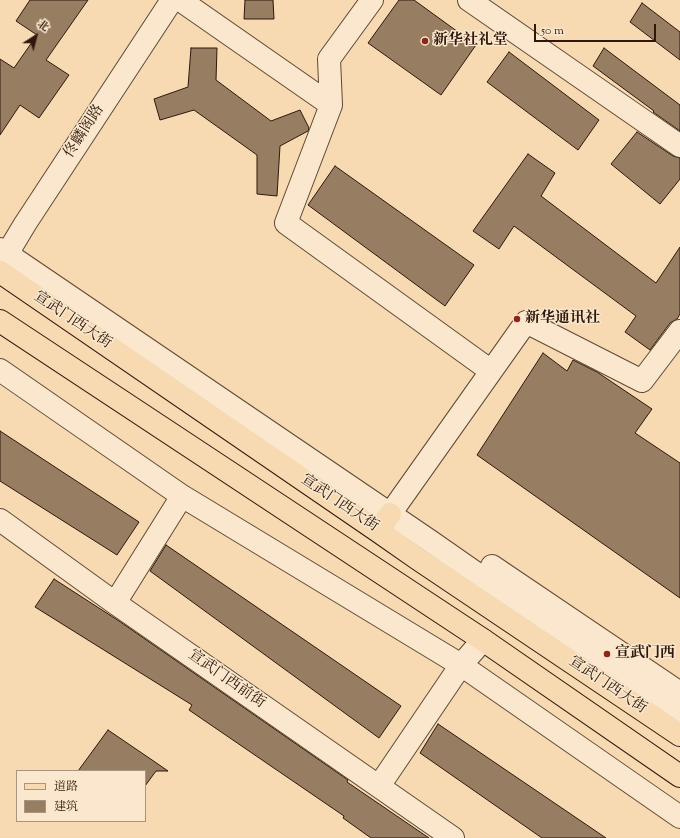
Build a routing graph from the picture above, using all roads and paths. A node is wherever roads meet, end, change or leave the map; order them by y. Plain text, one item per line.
1 (172, 0) edge
2 (180, 0) edge
3 (372, 0) edge
4 (469, 0) edge
5 (331, 105) junction
6 (680, 146) edge
7 (2, 260) edge
8 (0, 321) edge
9 (680, 331) edge
10 (0, 370) edge
11 (491, 371) junction
12 (182, 496) junction
13 (0, 520) edge
14 (384, 522) junction
15 (115, 603) junction
16 (483, 640) junction
17 (461, 665) junction
18 (680, 693) edge
19 (680, 712) edge
20 (680, 735) edge
21 (680, 776) edge
22 (379, 786) junction
23 (680, 817) edge
24 (453, 838) edge

1 - 7 street, 佟麟阁路
2 - 5 street
3 - 5 street
4 - 6 street
5 - 11 street
7 - 14 main road, 宣武门西大街
8 - 16 main road
9 - 11 street
10 - 12 street
11 - 14 street
12 - 15 street
12 - 17 street
13 - 15 street, 宣武门西前街
14 - 18 street, 宣武门西大街
14 - 19 street, 宣武门西大街
14 - 20 main road, 宣武门西大街
15 - 22 street, 宣武门西前街
16 - 17 street
16 - 21 main road
17 - 22 street
17 - 23 street
22 - 24 street, 宣武门西前街

